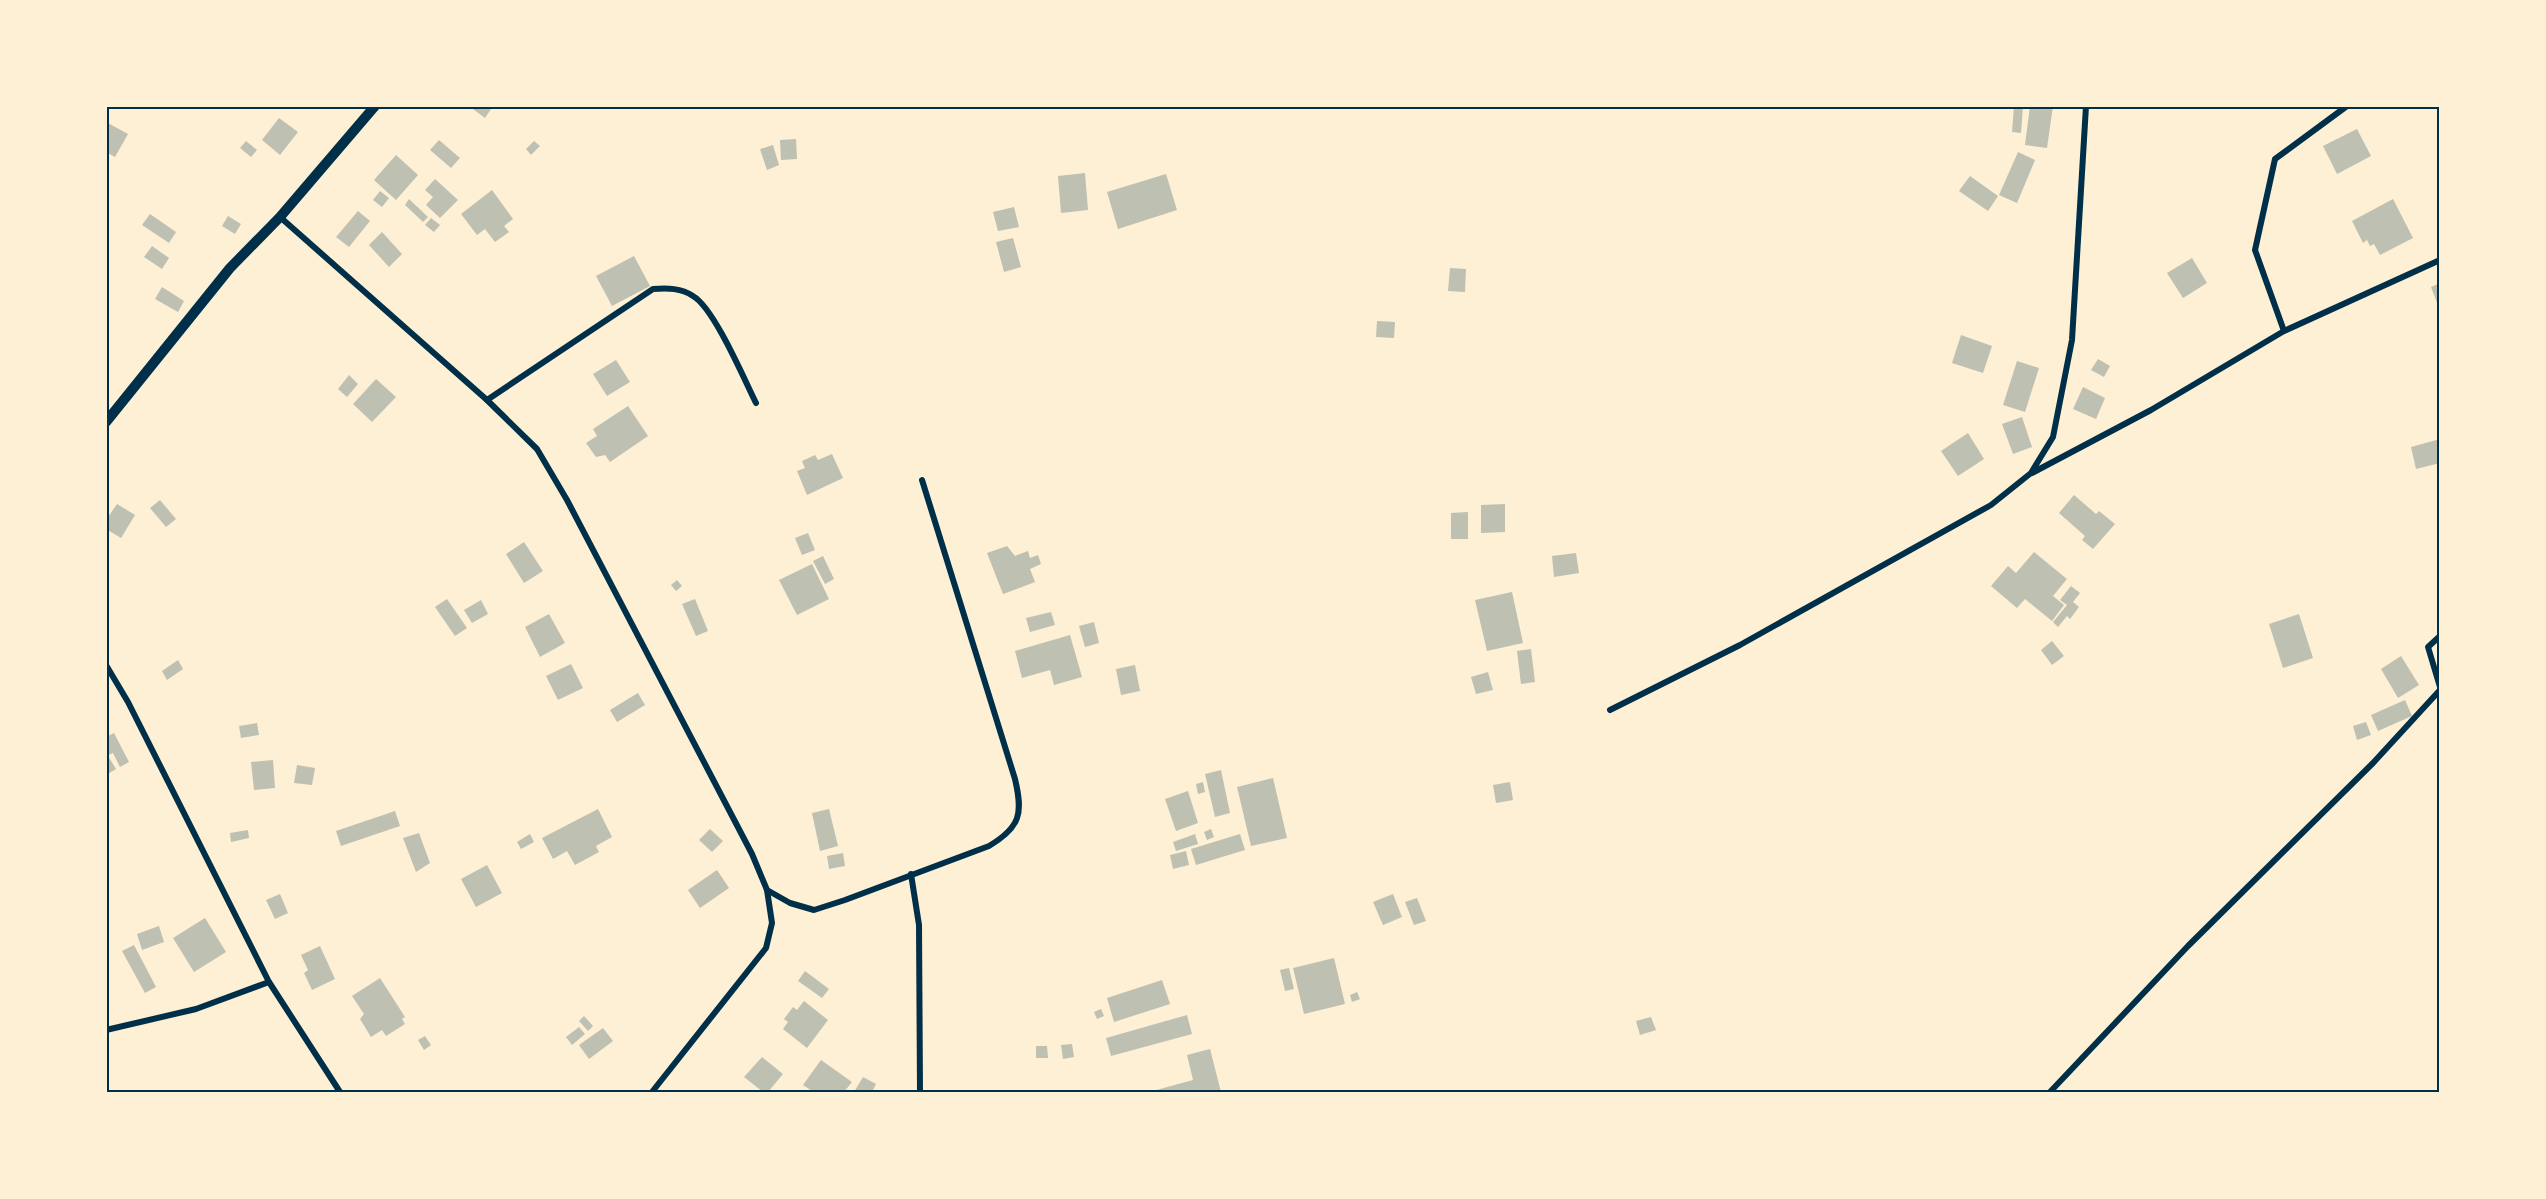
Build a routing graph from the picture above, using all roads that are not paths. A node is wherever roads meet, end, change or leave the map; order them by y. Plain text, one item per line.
1 (375, 106) edge
2 (2086, 106) edge
3 (2347, 106) edge
4 (280, 217) junction
5 (2439, 260) edge
6 (2284, 331) junction
7 (487, 400) junction
8 (756, 403) dead end
9 (106, 422) edge
10 (2031, 473) junction
11 (922, 480) dead end
12 (2439, 636) edge
13 (106, 665) edge
14 (2439, 688) edge
15 (1610, 710) dead end
16 (911, 874) junction
17 (767, 890) junction
18 (269, 982) junction
19 (106, 1030) edge
20 (340, 1092) edge
21 (652, 1092) edge
22 (920, 1092) edge
23 (2050, 1092) edge

1 - 4 street
2 - 10 street
3 - 6 street
4 - 7 street
4 - 9 street
5 - 6 street
6 - 10 street
7 - 8 street
7 - 17 street
10 - 15 street
11 - 16 street
12 - 14 street
13 - 18 street
14 - 23 street
16 - 17 street
16 - 22 street
17 - 21 street
18 - 19 street
18 - 20 street

